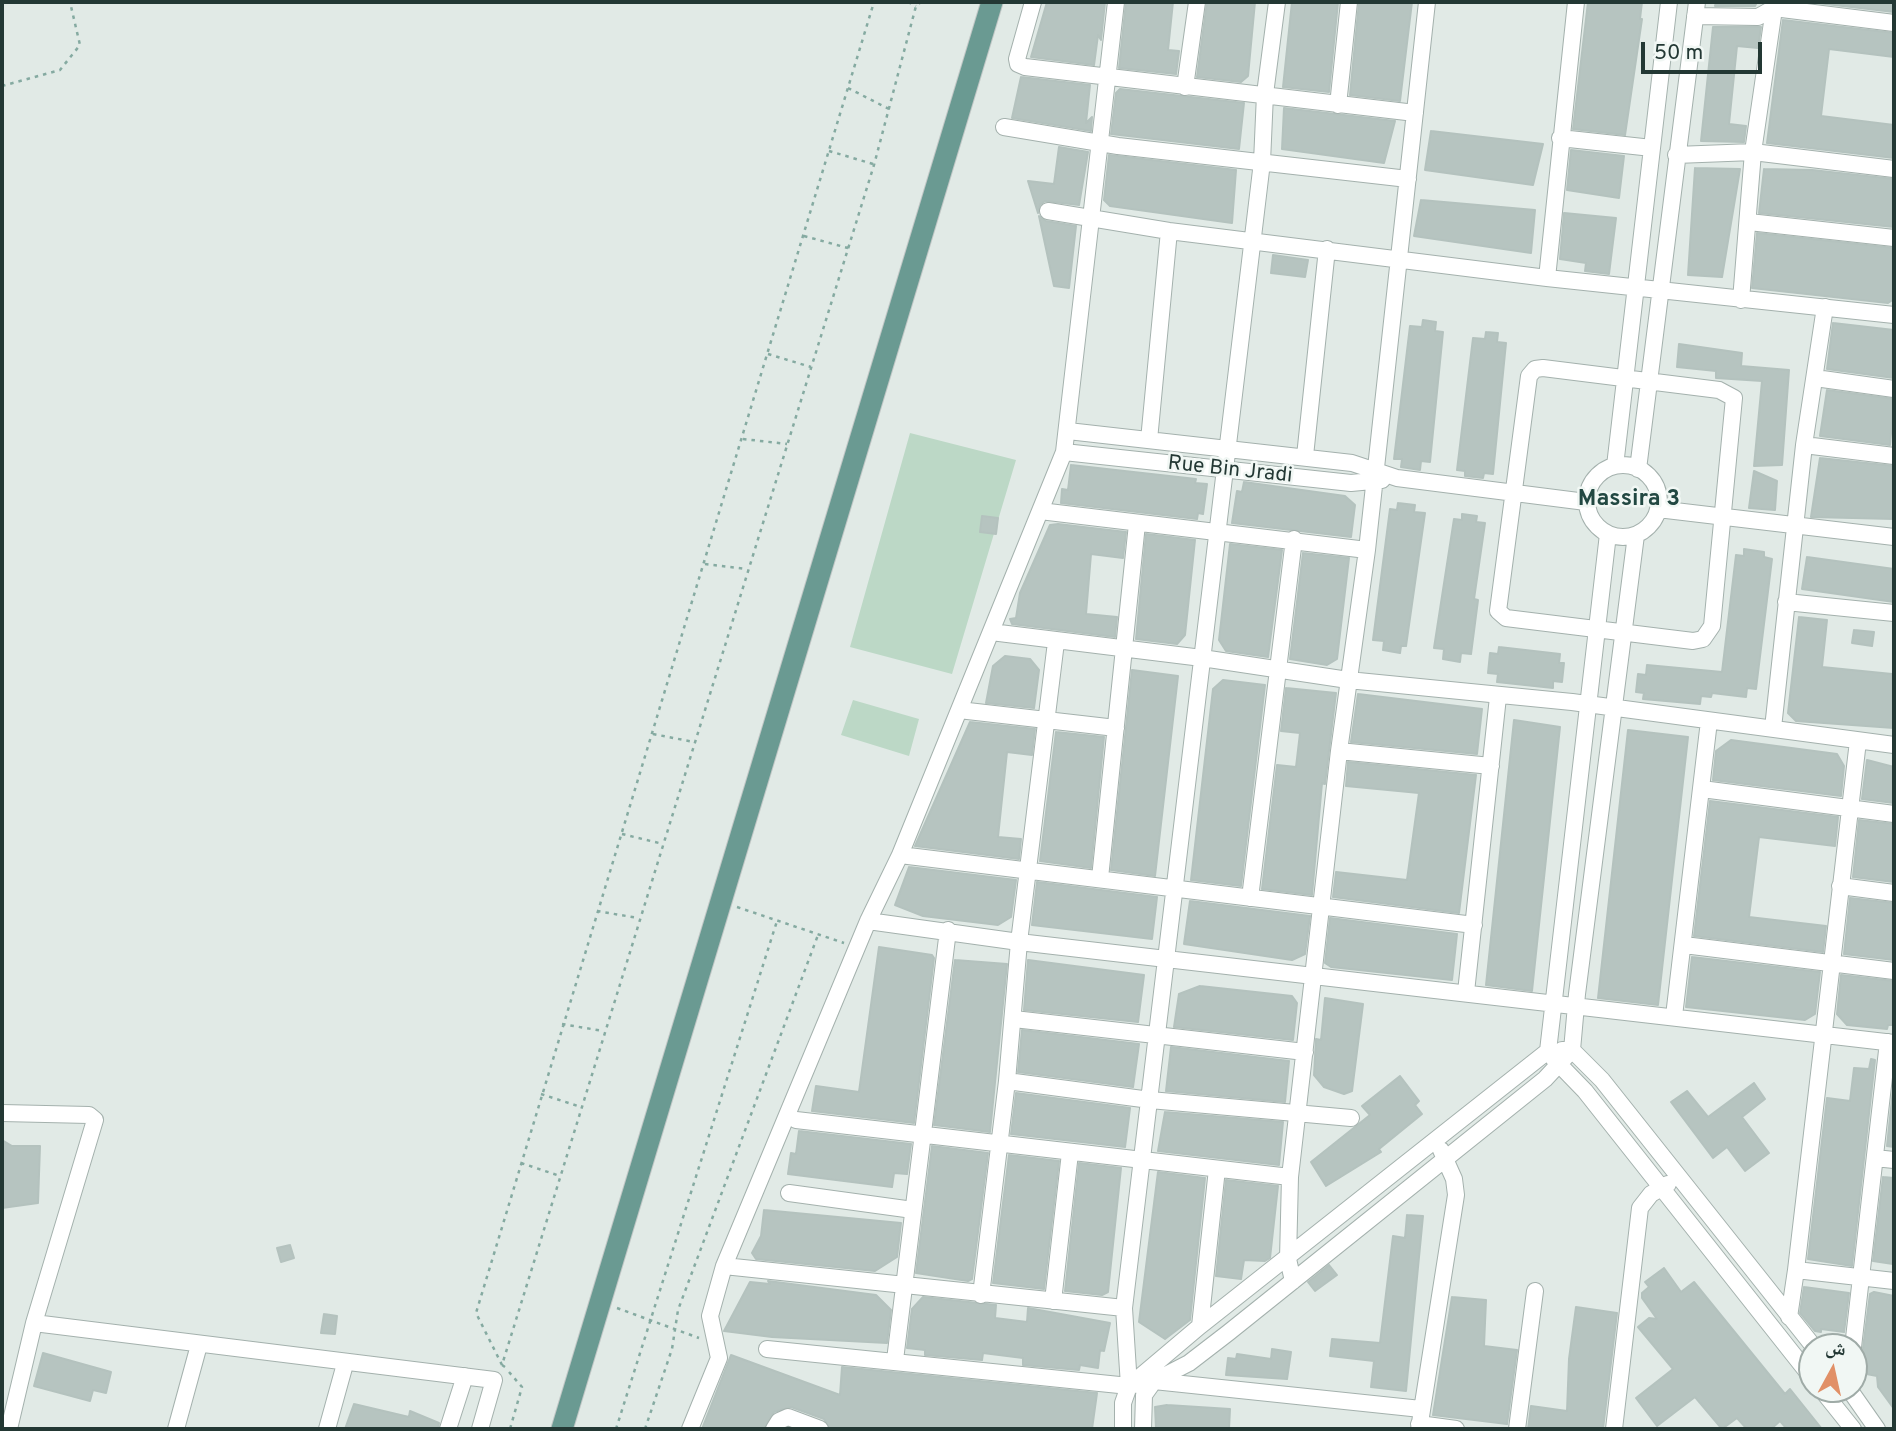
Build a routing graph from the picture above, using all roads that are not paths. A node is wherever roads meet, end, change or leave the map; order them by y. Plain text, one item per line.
1 (992, 2) edge
2 (1033, 2) edge
3 (1116, 2) edge
4 (1197, 2) edge
5 (1277, 2) edge
6 (1349, 2) edge
7 (1427, 2) edge
8 (1576, 2) edge
9 (1669, 2) edge
10 (1774, 5) edge
11 (1696, 9) edge
12 (1894, 23) edge
13 (1106, 78) junction
14 (1185, 87) junction
15 (1265, 94) junction
16 (1338, 105) junction
17 (1415, 113) junction
18 (1004, 127) dead end
19 (1560, 138) junction
20 (1098, 144) junction
21 (1652, 148) junction
22 (1753, 152) junction
23 (1676, 155) junction
24 (1262, 162) junction
25 (1894, 169) edge
26 (1408, 179) junction
27 (1048, 212) dead end
28 (1091, 217) junction
29 (1749, 222) junction
30 (1169, 231) junction
31 (1894, 239) edge
32 (1252, 241) junction
33 (1327, 249) junction
34 (1399, 258) junction
35 (1547, 278) junction
36 (1634, 287) junction
37 (1660, 290) junction
38 (1741, 300) junction
39 (1825, 307) junction
40 (1894, 315) edge
41 (1815, 378) junction
42 (1625, 380) junction
43 (1649, 383) junction
44 (1894, 389) edge
45 (1068, 431) junction
46 (1149, 440) junction
47 (1804, 445) junction
48 (1228, 449) junction
49 (1064, 452) junction
50 (1305, 456) junction
51 (1894, 456) edge
52 (1615, 466) junction
53 (1638, 469) junction
54 (1225, 471) junction
55 (1375, 476) junction
56 (1514, 494) junction
57 (1586, 502) junction
58 (1658, 509) junction
59 (1040, 510) junction
60 (1722, 517) junction
61 (1137, 524) junction
62 (1795, 526) junction
63 (1217, 532) junction
64 (1608, 534) junction
65 (1636, 535) junction
66 (1894, 537) edge
67 (1294, 539) junction
68 (1367, 550) junction
69 (1786, 602) junction
70 (1894, 613) edge
71 (1595, 627) junction
72 (1623, 630) junction
73 (990, 632) junction
74 (1056, 642) junction
75 (1124, 649) junction
76 (1202, 658) junction
77 (1277, 669) junction
78 (1348, 680) junction
79 (1498, 697) junction
80 (1586, 704) junction
81 (1614, 708) junction
82 (959, 710) junction
83 (1045, 720) junction
84 (1709, 721) junction
85 (1115, 728) junction
86 (1773, 728) junction
87 (1858, 741) junction
88 (1894, 745) edge
89 (1339, 751) junction
90 (1491, 766) junction
91 (1702, 789) junction
92 (1850, 808) junction
93 (1894, 814) edge
94 (900, 855) junction
95 (1027, 870) junction
96 (1100, 878) junction
97 (1840, 886) junction
98 (1175, 887) junction
99 (1894, 893) edge
100 (1250, 898) junction
101 (1322, 907) junction
102 (869, 921) junction
103 (1474, 925) junction
104 (948, 930) junction
105 (1019, 942) junction
106 (1684, 945) junction
107 (1166, 959) junction
108 (1832, 964) junction
109 (1894, 971) edge
110 (1313, 974) junction
111 (1466, 992) junction
112 (1555, 1002) junction
113 (1576, 1005) junction
114 (1674, 1016) junction
115 (1014, 1019) junction
116 (1824, 1033) junction
117 (1158, 1034) junction
118 (1891, 1042) edge
119 (1572, 1050) junction
120 (1548, 1051) junction
121 (1305, 1052) junction
122 (1559, 1065) junction
123 (1007, 1080) junction
124 (1150, 1100) junction
125 (2, 1113) edge
126 (1297, 1115) junction
127 (1351, 1118) dead end
128 (796, 1120) dead end
129 (922, 1134) junction
130 (1436, 1142) junction
131 (999, 1144) junction
132 (1070, 1153) junction
133 (1446, 1157) junction
134 (1875, 1158) junction
135 (1894, 1160) edge
136 (1142, 1162) junction
137 (1217, 1169) junction
138 (1290, 1177) junction
139 (1678, 1177) junction
140 (1661, 1189) junction
141 (789, 1193) dead end
142 (913, 1210) junction
143 (1288, 1259) junction
144 (724, 1266) junction
145 (1796, 1270) junction
146 (1862, 1278) junction
147 (1293, 1281) junction
148 (1894, 1281) edge
149 (904, 1285) junction
150 (1535, 1291) dead end
151 (981, 1294) junction
152 (1053, 1301) junction
153 (1124, 1308) junction
154 (1789, 1317) junction
155 (34, 1323) junction
156 (1200, 1326) junction
157 (1802, 1333) edge
158 (1855, 1333) edge
159 (200, 1345) junction
160 (767, 1349) dead end
161 (895, 1360) junction
162 (1798, 1360) edge
163 (345, 1364) junction
164 (465, 1376) junction
165 (1153, 1381) junction
166 (1129, 1386) junction
167 (1832, 1403) edge
168 (1858, 1403) edge
169 (1420, 1421) edge
170 (9, 1429) edge
171 (176, 1429) edge
172 (327, 1429) edge
173 (448, 1429) edge
174 (480, 1429) edge
175 (562, 1429) edge
176 (690, 1429) edge
177 (774, 1429) edge
178 (820, 1429) edge
179 (1123, 1429) edge
180 (1143, 1429) edge
181 (1456, 1429) edge
182 (1517, 1429) edge
183 (1614, 1429) edge
184 (1853, 1429) edge
185 (1877, 1429) edge

1 - 175 main road
2 - 13 street
3 - 13 street
4 - 14 street
5 - 15 street
6 - 16 street
7 - 17 street
8 - 19 street
9 - 21 street
10 - 11 street
10 - 12 street
10 - 22 street
11 - 23 street
13 - 14 street
13 - 20 street
14 - 15 street
15 - 16 street
15 - 24 street
16 - 17 street
17 - 26 street
18 - 20 street
19 - 21 street
19 - 35 street
20 - 24 street
20 - 28 street
21 - 36 street
22 - 23 street
22 - 25 street
22 - 29 street
23 - 37 street
24 - 26 street
24 - 32 street
26 - 34 street
27 - 28 street
28 - 30 street
28 - 45 street
29 - 31 street
29 - 38 street
30 - 32 street
30 - 46 street
32 - 33 street
32 - 48 street
33 - 34 street
33 - 50 street
34 - 35 street
34 - 55 street
35 - 36 street
36 - 37 street
36 - 42 street
37 - 38 street
37 - 43 street
38 - 39 street
39 - 40 street
39 - 41 street
41 - 44 street
41 - 47 street
42 - 43 street
42 - 52 street
42 - 56 street
43 - 53 street
43 - 60 street
45 - 46 street, Rue Bin Jradi
45 - 49 street
46 - 48 street, Rue Bin Jradi
47 - 51 street
47 - 62 street
48 - 50 street, Rue Bin Jradi
48 - 54 street
49 - 54 street, Rue Bin Jradi
49 - 59 street
50 - 55 street, Rue Bin Jradi
52 - 53 street
52 - 57 street
53 - 58 street
54 - 55 street, Rue Bin Jradi
54 - 63 street
55 - 56 street, Rue Bin Jradi
55 - 68 street
56 - 57 street, Rue Bin Jradi
56 - 71 street
57 - 64 street
58 - 60 street
58 - 65 street
59 - 61 street
59 - 73 street
60 - 62 street
60 - 72 street
61 - 63 street
61 - 75 street
62 - 66 street
62 - 69 street
63 - 67 street
63 - 76 street
64 - 65 street
64 - 71 street
65 - 72 street
67 - 68 street
67 - 77 street
68 - 78 street
69 - 70 street
69 - 86 street
71 - 72 street
71 - 80 street
72 - 81 street
73 - 74 street
73 - 82 street
74 - 75 street
74 - 83 street
75 - 76 street
75 - 85 street
76 - 77 street
76 - 98 street
77 - 78 street
77 - 100 street
78 - 79 street
78 - 89 street
79 - 80 street
79 - 90 street
80 - 81 street
80 - 112 street
81 - 84 street
81 - 113 street
82 - 83 street
82 - 94 street
83 - 85 street
83 - 95 street
84 - 86 street
84 - 91 street
85 - 96 street
86 - 87 street
87 - 88 street
87 - 92 street
89 - 90 street
89 - 101 street
90 - 103 street
91 - 92 street
91 - 106 street
92 - 93 street
92 - 97 street
94 - 95 street
94 - 102 street
95 - 96 street
95 - 105 street
96 - 98 street
97 - 99 street
97 - 108 street
98 - 100 street
98 - 107 street
100 - 101 street
101 - 103 street
101 - 110 street
102 - 104 street
102 - 144 street
103 - 111 street
104 - 105 street
104 - 129 street
105 - 107 street
105 - 115 street
106 - 108 street
106 - 114 street
107 - 110 street
107 - 117 street
108 - 109 street
108 - 116 street
110 - 111 street
110 - 121 street
111 - 112 street
112 - 113 street
112 - 120 street
113 - 114 street
113 - 119 street
114 - 116 street
115 - 117 street
115 - 123 street
116 - 118 street
116 - 145 street
117 - 121 street
117 - 124 street
118 - 134 street
119 - 120 street
119 - 122 street
119 - 139 street
120 - 122 street
120 - 130 street
121 - 126 street
122 - 133 street
122 - 140 street
123 - 124 street
123 - 131 street
124 - 126 street
124 - 136 street
125 - 155 street
126 - 127 street
126 - 138 street
128 - 129 street
129 - 131 street
129 - 142 street
130 - 133 street
130 - 143 street
131 - 132 street
131 - 151 street
132 - 136 street
132 - 152 street
133 - 147 street
133 - 169 street
134 - 135 street
134 - 146 street
136 - 137 street
136 - 153 street
137 - 138 street
137 - 156 street
138 - 143 street
139 - 140 street
139 - 154 street
140 - 162 street
140 - 183 street
141 - 142 street
142 - 149 street
143 - 147 street
143 - 156 street
144 - 149 street
144 - 176 street
145 - 146 street
145 - 154 street
146 - 148 street
146 - 158 street
147 - 165 street
149 - 151 street
149 - 161 street
150 - 182 street
151 - 152 street
152 - 153 street
153 - 166 street
154 - 157 street
155 - 159 street
155 - 170 street
156 - 166 street
159 - 163 street
159 - 171 street
160 - 161 street
161 - 166 street
163 - 164 street
163 - 172 street
164 - 173 street
164 - 174 street
165 - 166 street
165 - 169 street
165 - 180 street
166 - 179 street
167 - 184 street
168 - 185 street
169 - 181 street
177 - 178 street

